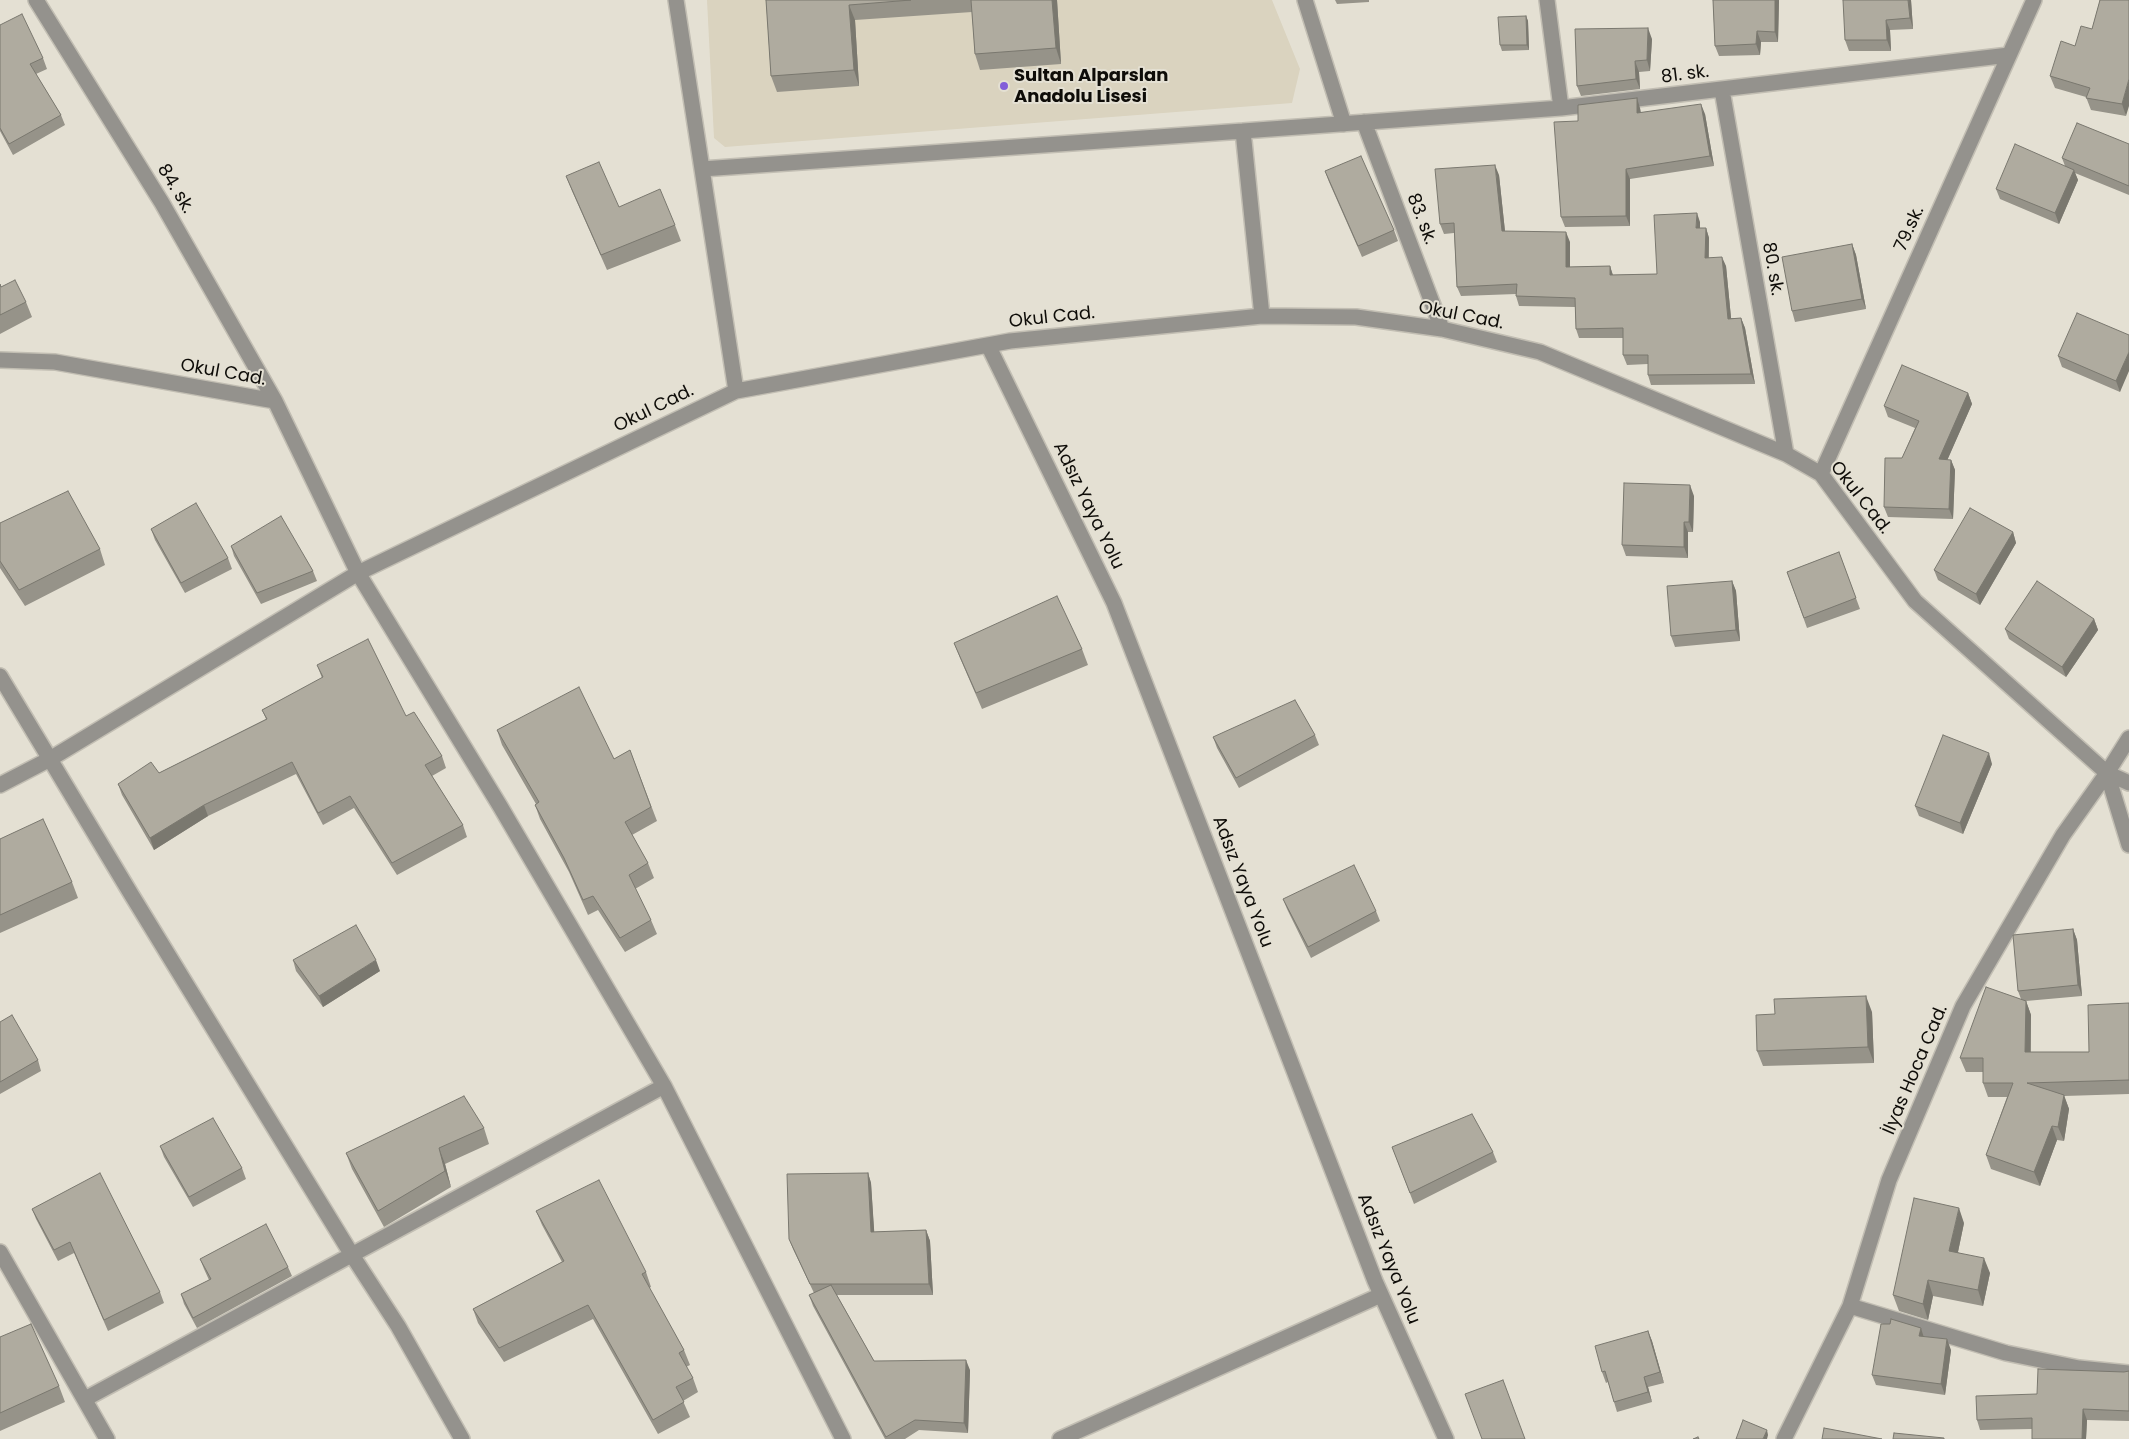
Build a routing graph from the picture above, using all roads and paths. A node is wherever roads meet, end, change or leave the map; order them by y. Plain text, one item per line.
1 (36, 0) edge
2 (676, 0) edge
3 (1305, 0) edge
4 (1547, 0) edge
5 (2034, 0) edge
6 (2009, 55) junction
7 (1722, 90) junction
8 (1561, 108) junction
9 (1364, 122) junction
10 (1344, 124) junction
11 (1243, 131) junction
12 (702, 169) junction
13 (1262, 316) junction
14 (1442, 329) junction
15 (988, 345) junction
16 (0, 360) edge
17 (736, 390) junction
18 (275, 401) junction
19 (1786, 454) junction
20 (1822, 474) junction
21 (358, 573) junction
22 (0, 676) edge
23 (2129, 738) edge
24 (50, 759) junction
25 (2107, 773) junction
26 (2129, 783) edge
27 (0, 785) edge
28 (2129, 845) edge
29 (664, 1086) junction
30 (0, 1252) edge
31 (352, 1256) junction
32 (1381, 1295) junction
33 (1850, 1306) junction
34 (2129, 1373) edge
35 (84, 1399) junction
36 (108, 1439) edge
37 (462, 1439) edge
38 (843, 1439) edge
39 (1060, 1439) edge
40 (1446, 1439) edge
41 (1784, 1439) edge

1 - 18 street, 84. sk.
2 - 12 street
3 - 10 street
4 - 8 street
5 - 6 street, 79.sk.
6 - 7 street, 81. sk.
6 - 20 street, 79.sk.
7 - 8 street, 81. sk.
7 - 19 street, 80. sk.
8 - 9 street, 81. sk.
9 - 10 street, 81. sk.
9 - 14 street, 83. sk.
10 - 11 street, 81. sk.
11 - 12 street, 81. sk.
11 - 13 street
12 - 17 street
13 - 14 street, Okul Cad.
13 - 15 street, Okul Cad.
14 - 19 street, Okul Cad.
15 - 17 street, Okul Cad.
15 - 32 street, Adsız Yaya Yolu
16 - 18 street, Okul Cad.
17 - 21 street, Okul Cad.
18 - 21 street, Okul Cad.
19 - 20 street, Okul Cad.
20 - 25 street, Okul Cad.
21 - 24 street
21 - 29 street
22 - 24 street
23 - 25 street, İlyas Hoca Cad.
24 - 27 street
24 - 31 street
25 - 26 street
25 - 28 street
25 - 33 street, İlyas Hoca Cad.
29 - 31 street
29 - 38 street
30 - 35 street
31 - 35 street
31 - 37 street
32 - 39 street
32 - 40 street, Adsız Yaya Yolu
33 - 34 street
33 - 41 street, İlyas Hoca Cad.
35 - 36 street

